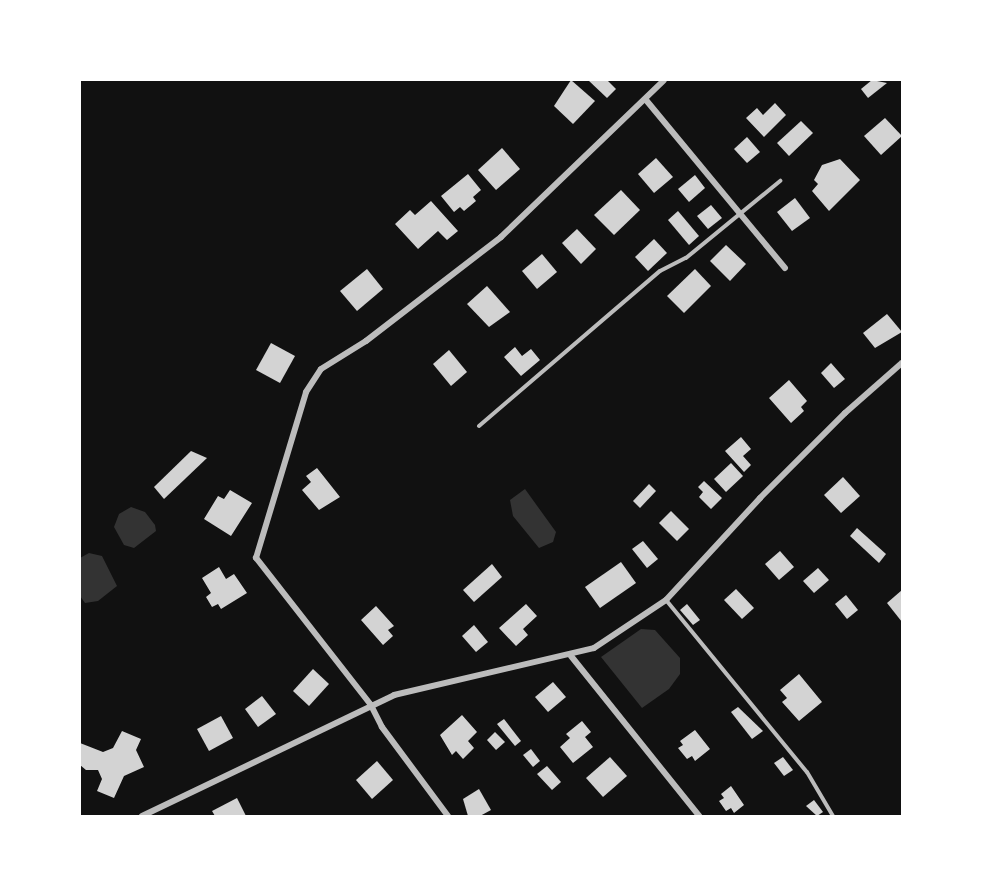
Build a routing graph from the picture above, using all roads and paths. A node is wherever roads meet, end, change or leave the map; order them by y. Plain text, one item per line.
1 (664, 80) edge
2 (646, 100) junction
3 (780, 181) dead end
4 (738, 212) junction
5 (785, 268) dead end
6 (903, 363) edge
7 (479, 426) dead end
8 (666, 600) junction
9 (571, 656) junction
10 (371, 705) junction
11 (142, 816) edge
12 (447, 816) edge
13 (699, 816) edge
14 (833, 816) edge

1 - 2 street
2 - 4 street
2 - 10 street
3 - 4 lane
4 - 5 street
4 - 7 lane
6 - 8 street
8 - 9 street
8 - 14 lane
9 - 10 street
9 - 13 street
10 - 11 street
10 - 12 street

